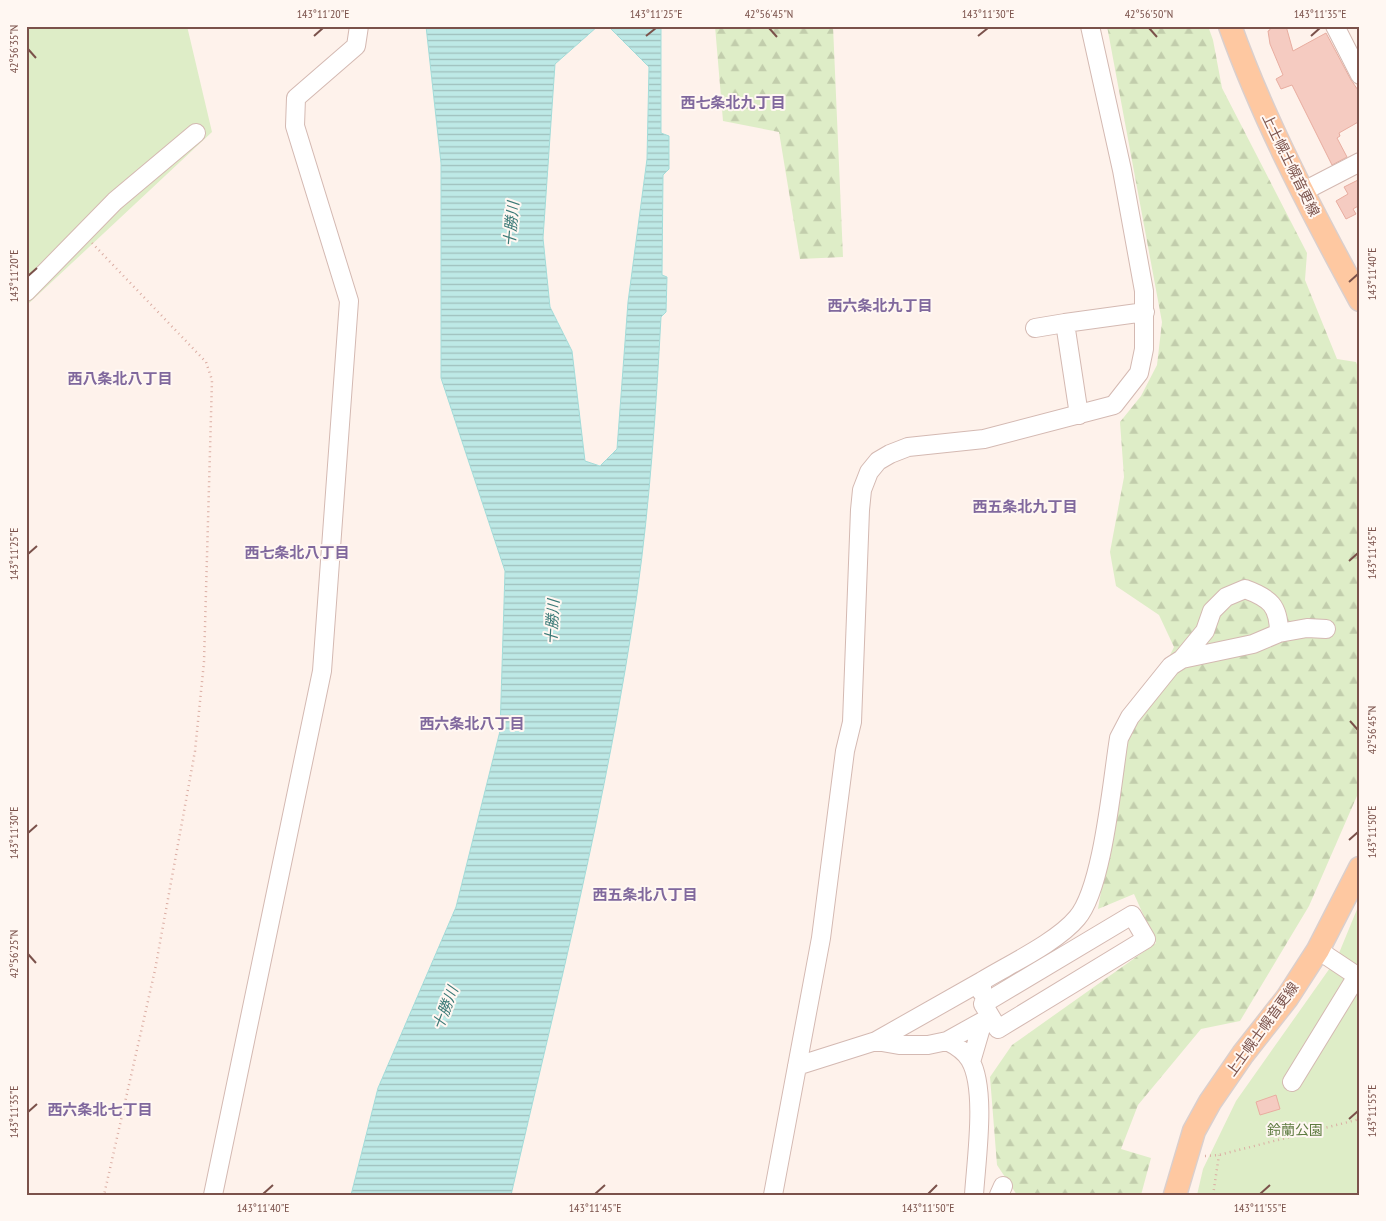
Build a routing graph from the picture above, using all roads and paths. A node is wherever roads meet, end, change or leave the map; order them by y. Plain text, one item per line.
1 (359, 26) edge
2 (1090, 26) edge
3 (1230, 26) edge
4 (1335, 26) edge
5 (1360, 75) edge
6 (196, 133) dead end
7 (1360, 162) edge
8 (1302, 192) junction
9 (82, 234) junction
10 (26, 292) edge
11 (1360, 300) edge
12 (1145, 312) junction
13 (1065, 324) junction
14 (1035, 328) dead end
15 (1079, 415) junction
16 (1326, 629) dead end
17 (1279, 633) junction
18 (1182, 659) junction
19 (1360, 868) edge
20 (1318, 950) junction
21 (982, 982) junction
22 (1002, 993) junction
23 (983, 1013) junction
24 (1016, 1018) junction
25 (876, 1041) junction
26 (947, 1041) junction
27 (971, 1062) junction
28 (797, 1066) junction
29 (1292, 1082) dead end
30 (1360, 1119) edge
31 (1219, 1155) junction
32 (1186, 1157) junction
33 (104, 1195) edge
34 (213, 1195) edge
35 (773, 1195) edge
36 (974, 1195) edge
37 (1175, 1195) edge
38 (1213, 1195) edge

1 - 34 street
2 - 12 street
3 - 8 main road, 上士幌士幌音更線
4 - 5 street
6 - 9 street
7 - 8 street
8 - 11 main road, 上士幌士幌音更線
9 - 10 street
9 - 33 path
12 - 13 street
12 - 15 street
13 - 14 street
13 - 15 street
15 - 28 street
16 - 17 street
17 - 18 street
17 - 18 street
18 - 21 street
19 - 20 main road, 上士幌士幌音更線
20 - 29 street
20 - 32 main road, 上士幌士幌音更線
21 - 23 street
21 - 25 street
22 - 23 street
22 - 24 street
22 - 24 street
23 - 24 street
23 - 26 street
23 - 27 street
25 - 26 street
25 - 28 street
26 - 27 street
27 - 36 street
28 - 35 street
30 - 31 path
31 - 32 path
31 - 38 path
32 - 37 main road, 上士幌士幌音更線

